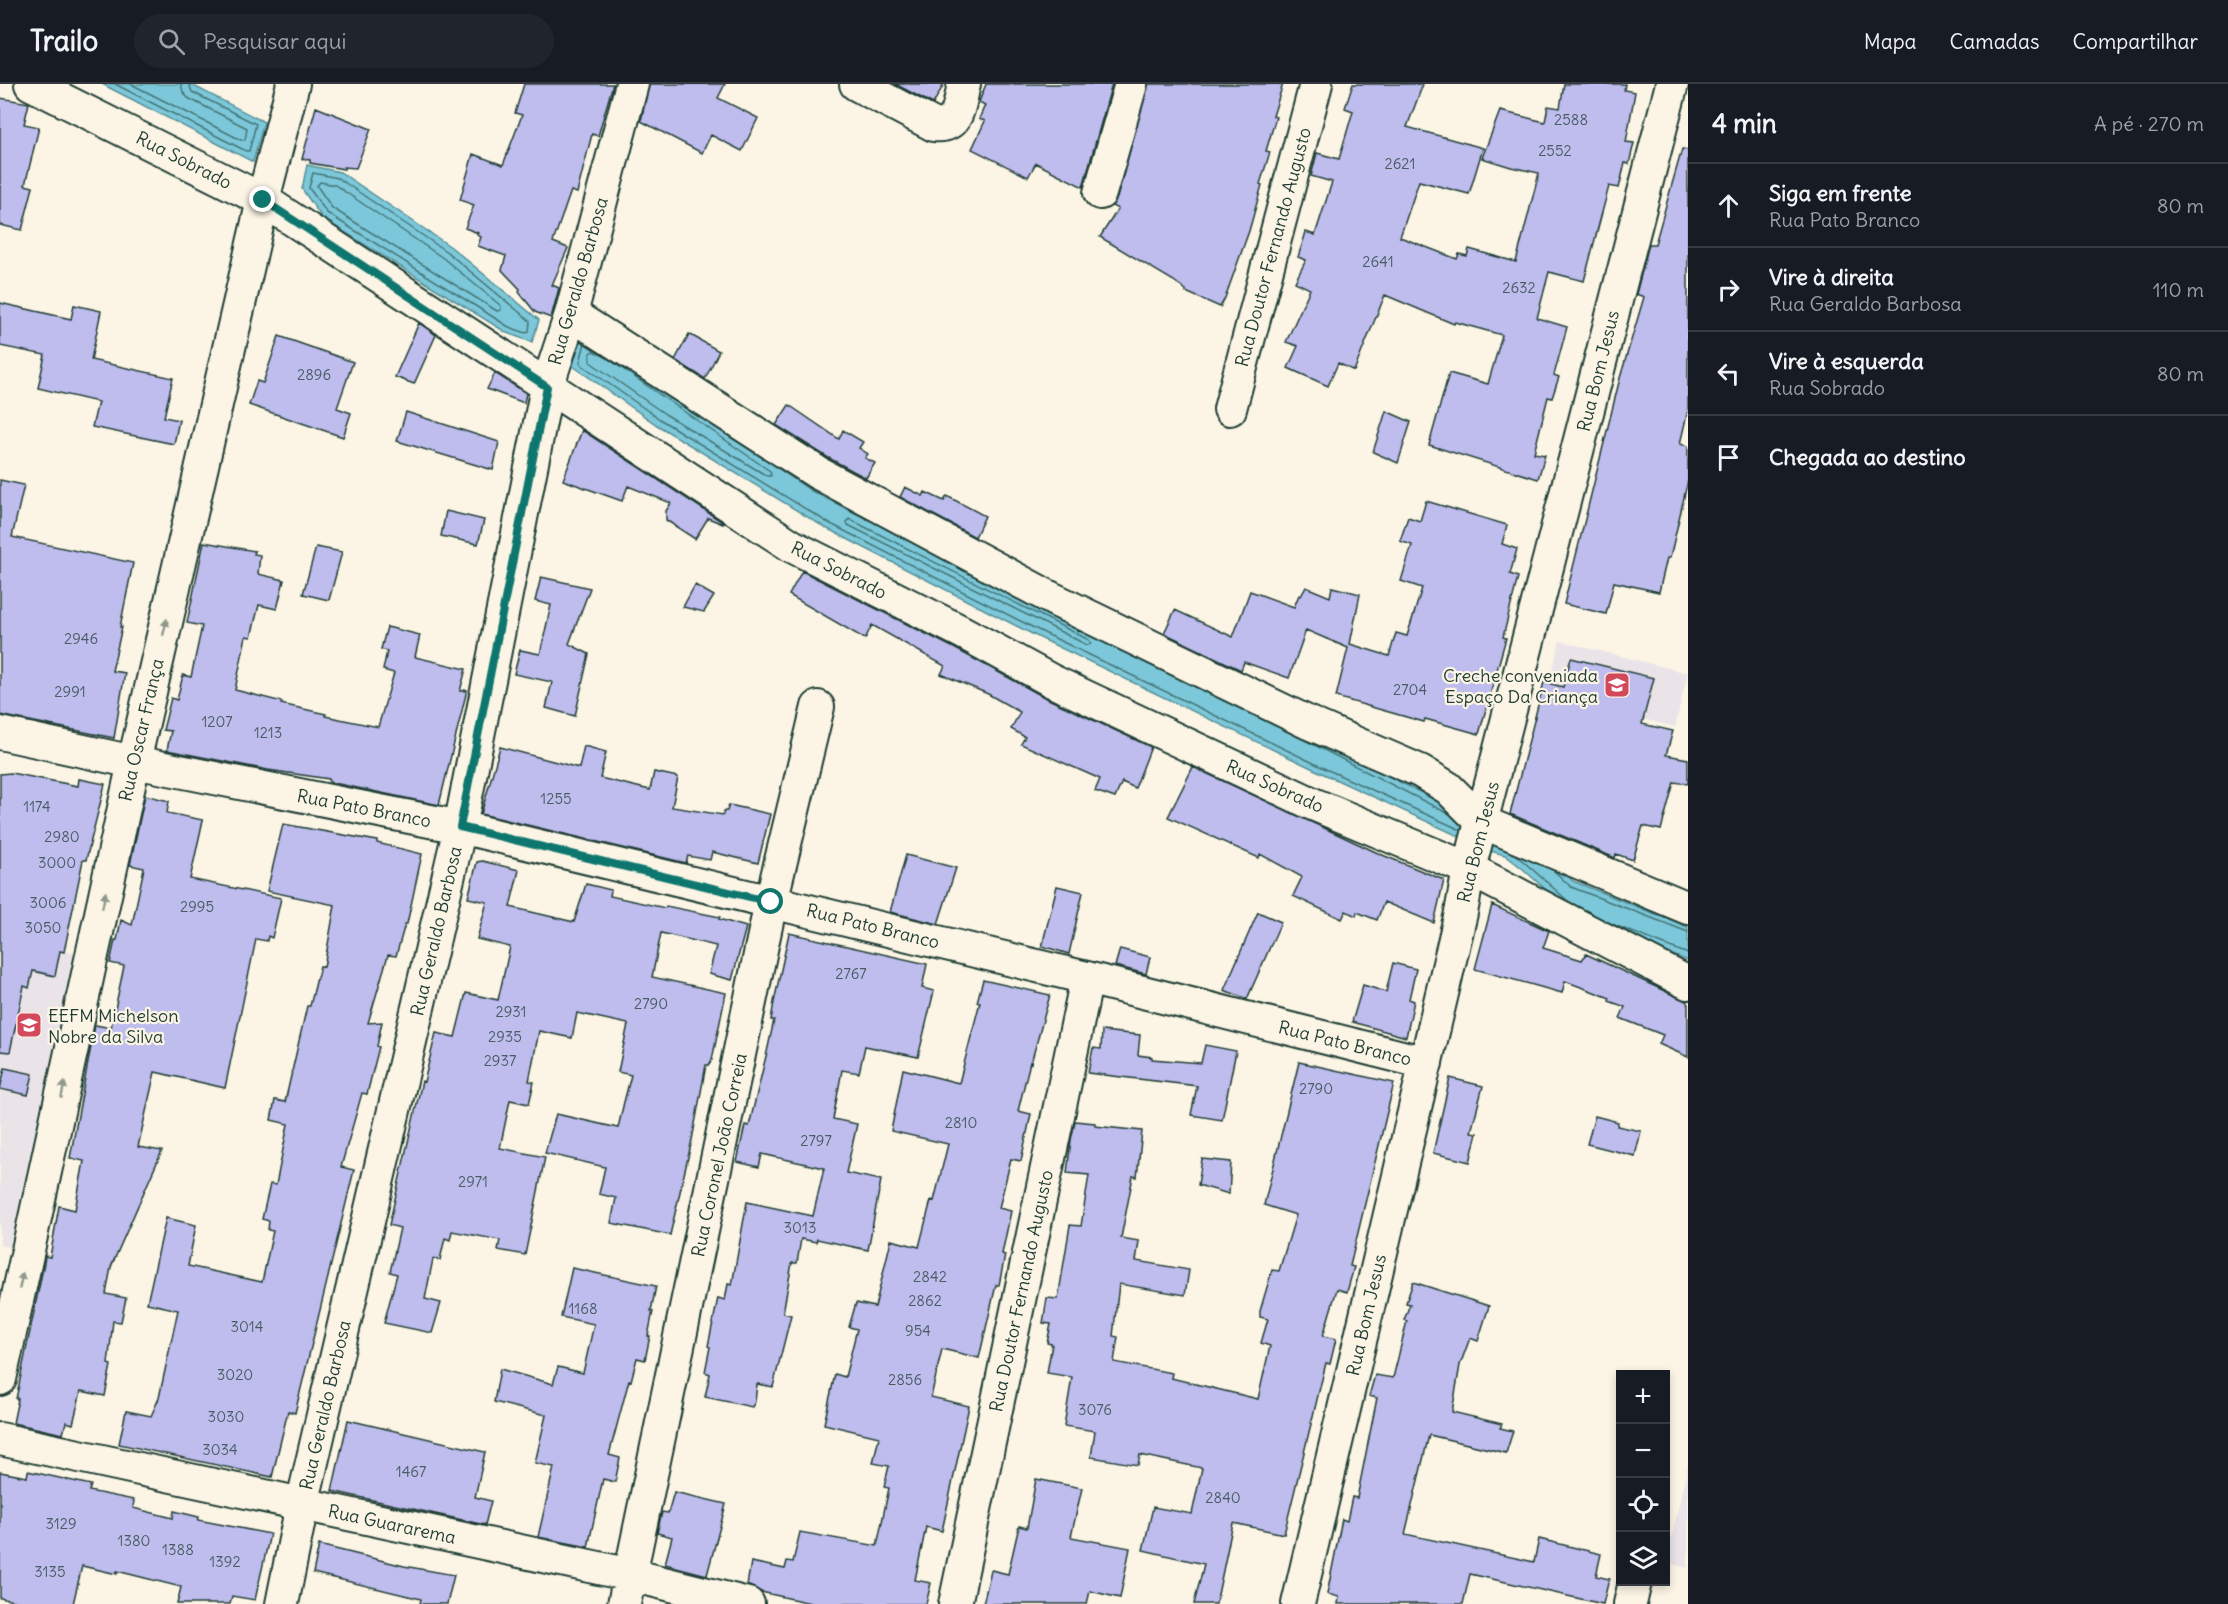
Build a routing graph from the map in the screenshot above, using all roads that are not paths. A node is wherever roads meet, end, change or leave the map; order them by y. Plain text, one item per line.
1 (31, 84) edge
2 (293, 84) edge
3 (632, 84) edge
4 (856, 84) edge
5 (964, 84) edge
6 (1131, 84) edge
7 (1316, 84) edge
8 (1672, 84) edge
9 (1100, 193) dead end
10 (263, 200) junction
11 (572, 314) junction
12 (547, 387) junction
13 (1230, 409) dead end
14 (818, 707) dead end
15 (0, 733) edge
16 (134, 762) junction
17 (1482, 822) junction
18 (460, 827) junction
19 (1469, 869) junction
20 (771, 902) junction
21 (1688, 908) edge
22 (1087, 978) junction
23 (1688, 983) edge
24 (1426, 1064) junction
25 (0, 1379) edge
26 (0, 1439) edge
27 (302, 1504) junction
28 (1634, 1586) edge
29 (628, 1589) edge
30 (282, 1604) edge
31 (748, 1604) edge
32 (954, 1604) edge
33 (1298, 1604) edge
34 (1630, 1604) edge

1 - 10 street, Rua Sobrado
2 - 10 street, Rua Oscar França
3 - 11 street, Rua Geraldo Barbosa
4 - 5 street
6 - 9 street
7 - 13 street, Rua Doutor Fernando Augusto
8 - 17 street, Rua Bom Jesus
10 - 12 street, Rua Sobrado
16 -> 10 street, Rua Oscar França
11 - 12 street, Rua Geraldo Barbosa
11 - 17 street
12 - 18 street, Rua Geraldo Barbosa
12 - 19 street, Rua Sobrado
14 - 20 street, Rua Coronel João Correia
15 - 16 street, Rua Pato Branco
16 - 18 street, Rua Pato Branco
25 -> 16 street, Rua Oscar França
17 - 19 street, Rua Bom Jesus
17 - 21 street
18 - 20 street, Rua Pato Branco
18 - 27 street, Rua Geraldo Barbosa
19 - 23 street, Rua Sobrado
19 - 24 street, Rua Bom Jesus
20 - 22 street, Rua Pato Branco
20 - 29 street, Rua Coronel João Correia
22 - 24 street, Rua Pato Branco
22 - 32 street, Rua Doutor Fernando Augusto
24 - 33 street, Rua Bom Jesus
26 - 27 street, Rua Guararema
27 - 29 street, Rua Guararema
27 - 30 street, Rua Geraldo Barbosa
28 - 34 street
29 - 31 street, Rua Guararema

